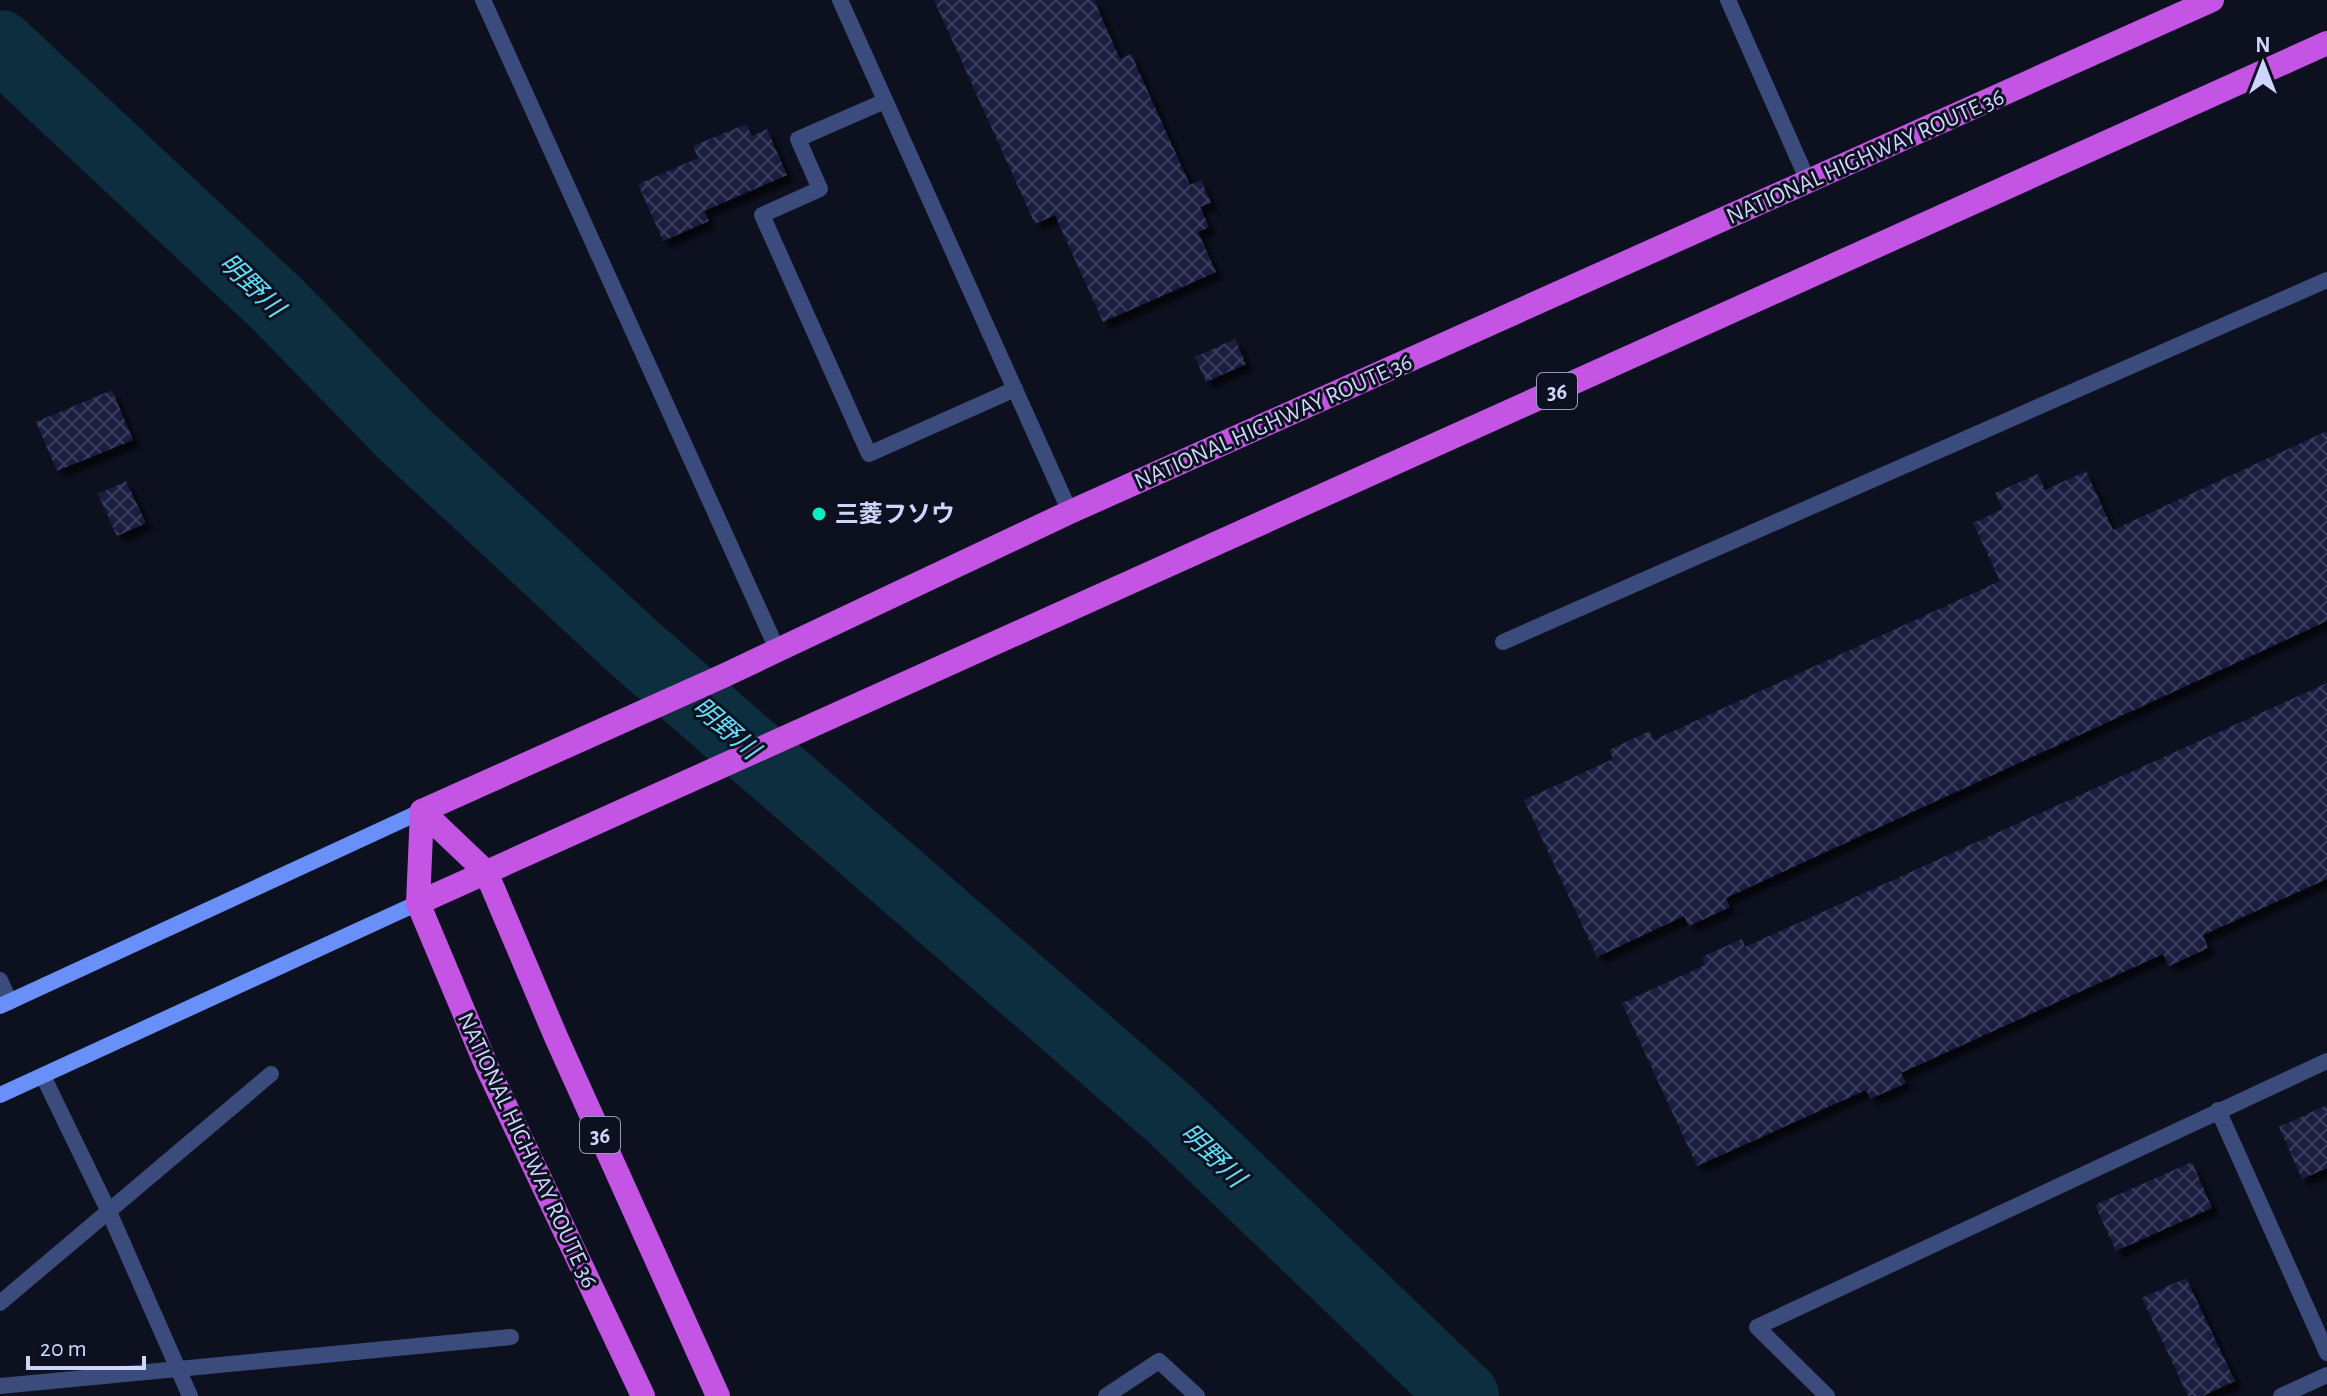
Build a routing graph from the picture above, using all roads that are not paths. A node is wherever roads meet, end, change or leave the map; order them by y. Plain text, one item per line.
1 (483, 0) edge
2 (840, 0) edge
3 (1728, 0) edge
4 (2212, 0) edge
5 (2327, 43) edge
6 (885, 101) junction
7 (1808, 181) junction
8 (2327, 280) edge
9 (1015, 389) junction
10 (1070, 512) junction
11 (1503, 642) dead end
12 (777, 649) junction
13 (422, 811) junction
14 (486, 872) junction
15 (418, 903) junction
16 (0, 980) edge
17 (5, 1004) edge
18 (2327, 1061) edge
19 (271, 1074) dead end
20 (43, 1076) junction
21 (0, 1095) edge
22 (2218, 1110) junction
23 (109, 1212) junction
24 (0, 1303) edge
25 (511, 1337) dead end
26 (2327, 1353) edge
27 (178, 1368) junction
28 (2327, 1375) edge
29 (0, 1386) edge
30 (190, 1396) edge
31 (643, 1396) edge
32 (718, 1396) edge
33 (1106, 1396) edge
34 (1197, 1396) edge
35 (1827, 1396) edge
36 (2281, 1396) edge

1 - 12 street
2 - 6 street
3 - 7 street
4 - 7 highway, NATIONAL HIGHWAY ROUTE 36
5 - 14 highway, 36
6 - 9 street
6 - 9 street
7 - 10 highway, NATIONAL HIGHWAY ROUTE 36
8 - 11 street
9 - 10 street
10 - 12 highway, NATIONAL HIGHWAY ROUTE 36
12 - 13 highway, NATIONAL HIGHWAY ROUTE 36
13 - 14 highway, 36
13 - 15 highway, NATIONAL HIGHWAY ROUTE 36
13 - 17 main road
14 - 15 highway, 36
14 - 32 highway, 36
15 - 20 main road
15 - 31 highway, NATIONAL HIGHWAY ROUTE 36
16 - 17 street
18 - 22 street
19 - 23 street
20 - 21 main road
20 - 23 street
22 - 26 street
22 - 35 street
23 - 24 street
23 - 27 street
25 - 27 street
27 - 29 street
27 - 30 street
28 - 36 street
33 - 34 street

